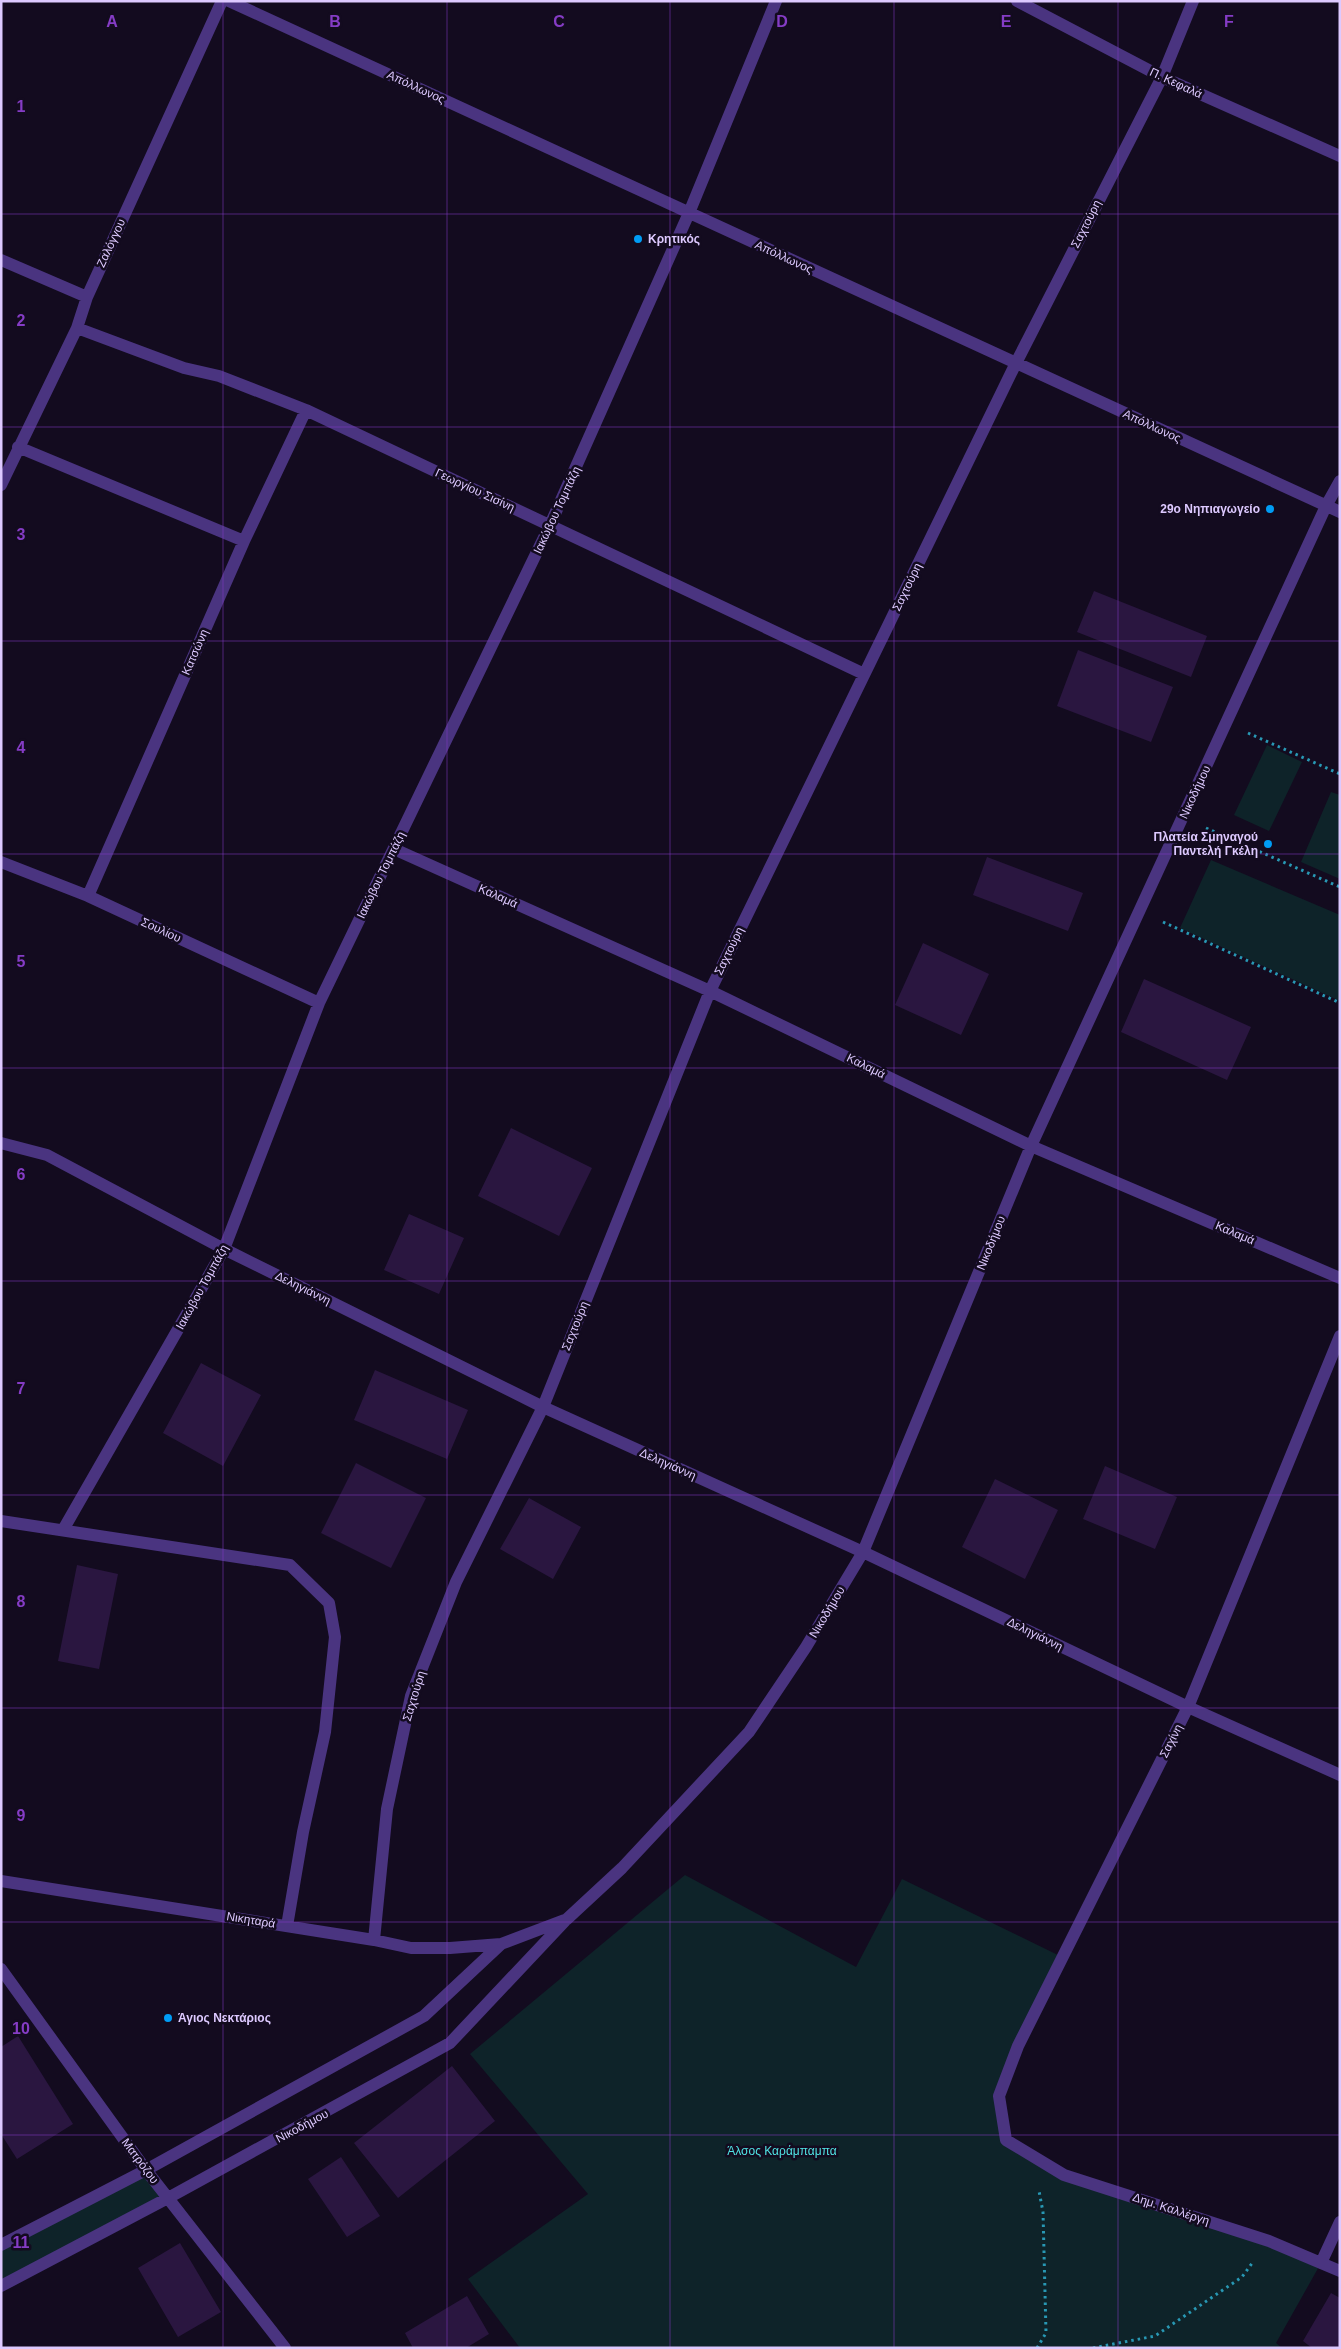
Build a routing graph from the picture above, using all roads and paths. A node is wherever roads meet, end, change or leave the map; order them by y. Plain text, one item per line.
1 (222, 1) edge
2 (229, 1) edge
3 (776, 1) edge
4 (1017, 1) edge
5 (1193, 1) edge
6 (1162, 77) junction
7 (1340, 156) edge
8 (689, 213) junction
9 (1, 260) edge
10 (87, 297) junction
11 (77, 328) junction
12 (1016, 363) junction
13 (306, 410) junction
14 (18, 447) junction
15 (1340, 481) edge
16 (1, 485) edge
17 (1326, 506) junction
18 (1340, 512) edge
19 (550, 525) junction
20 (244, 541) junction
21 (864, 674) junction
22 (1227, 723) junction
23 (1340, 774) edge
24 (1183, 817) junction
25 (394, 849) junction
26 (1, 862) edge
27 (1340, 887) edge
28 (88, 896) junction
29 (1139, 911) junction
30 (710, 991) junction
31 (319, 1003) junction
32 (1340, 1004) edge
33 (1, 1143) edge
34 (1031, 1146) junction
35 (224, 1249) junction
36 (1340, 1278) edge
37 (1340, 1336) edge
38 (542, 1407) junction
39 (1, 1521) edge
40 (63, 1530) junction
41 (863, 1552) junction
42 (1188, 1707) junction
43 (1340, 1774) edge
44 (1, 1881) edge
45 (566, 1919) junction
46 (287, 1926) junction
47 (374, 1940) junction
48 (500, 1944) junction
49 (1, 1969) edge
50 (1006, 2140) joint
51 (1032, 2156) junction
52 (146, 2170) junction
53 (168, 2198) junction
54 (1340, 2222) edge
55 (1269, 2241) junction
56 (1, 2245) edge
57 (1321, 2263) junction
58 (1340, 2270) edge
59 (1, 2286) edge
60 (286, 2348) edge
61 (1037, 2348) edge
62 (1093, 2348) edge

1 - 10 street, Ζαλόγγου
2 - 8 street, Απόλλωνος
3 - 8 street, Ιακώβου Τομπάζη
4 - 6 street, Π. Κεφαλά
5 - 6 street, Σαχτούρη
6 - 7 street, Π. Κεφαλά
6 - 12 street, Σαχτούρη
8 - 12 street, Απόλλωνος
8 - 19 street, Ιακώβου Τομπάζη
9 - 10 street
10 - 11 street, Ζαλόγγου
11 - 13 street, Γεωργίου Σισίνη
11 - 14 street, Ζαλόγγου
12 - 17 street, Απόλλωνος
12 - 21 street, Σαχτούρη
13 - 19 street, Γεωργίου Σισίνη
13 - 20 street, Κατσώνη
14 - 16 street, Ζαλόγγου
14 - 20 street
15 - 17 street, Νικοδήμου
17 - 18 street, Απόλλωνος
17 - 22 street, Νικοδήμου
19 - 21 street, Γεωργίου Σισίνη
19 - 25 street, Ιακώβου Τομπάζη
20 - 28 street, Κατσώνη
21 - 30 street, Σαχτούρη
22 - 23 path
22 - 24 street, Νικοδήμου
24 - 27 path
24 - 29 street, Νικοδήμου
25 - 30 street, Καλαμά
25 - 31 street, Ιακώβου Τομπάζη
26 - 28 street, Σουλίου
28 - 31 street, Σουλίου
29 - 32 path
29 - 34 street, Νικοδήμου
30 - 34 street, Καλαμά
30 - 38 street, Σαχτούρη
31 - 35 street, Ιακώβου Τομπάζη
33 - 35 street, Δεληγιάννη
34 - 36 street, Καλαμά
34 - 41 street, Νικοδήμου
35 - 38 street, Δεληγιάννη
35 - 40 street, Ιακώβου Τομπάζη
37 - 42 street, Σαχίνη
38 - 41 street, Δεληγιάννη
38 - 47 street, Σαχτούρη
39 - 40 street
40 - 46 street
41 - 42 street, Δεληγιάννη
41 - 45 street, Νικοδήμου
42 - 43 street, Δεληγιάννη
42 - 50 street, Σαχίνη
44 - 46 street, Νικηταρά
45 - 48 street, Νικοδήμου
45 - 53 street, Νικοδήμου
46 - 47 street, Νικηταρά
47 - 48 street, Νικηταρά
48 - 52 street, Νικοδήμου
49 - 52 street, Ματρόζου
50 - 51 street, Δημ. Καλλέργη
51 - 55 street, Δημ. Καλλέργη
51 - 61 path
52 - 53 street, Ματρόζου
52 - 56 street, Νικοδήμου
53 - 59 street, Νικοδήμου
53 - 60 street, Ματρόζου
54 - 57 street
55 - 57 street, Δημ. Καλλέργη
55 - 62 path
57 - 58 street, Δημ. Καλλέργη

